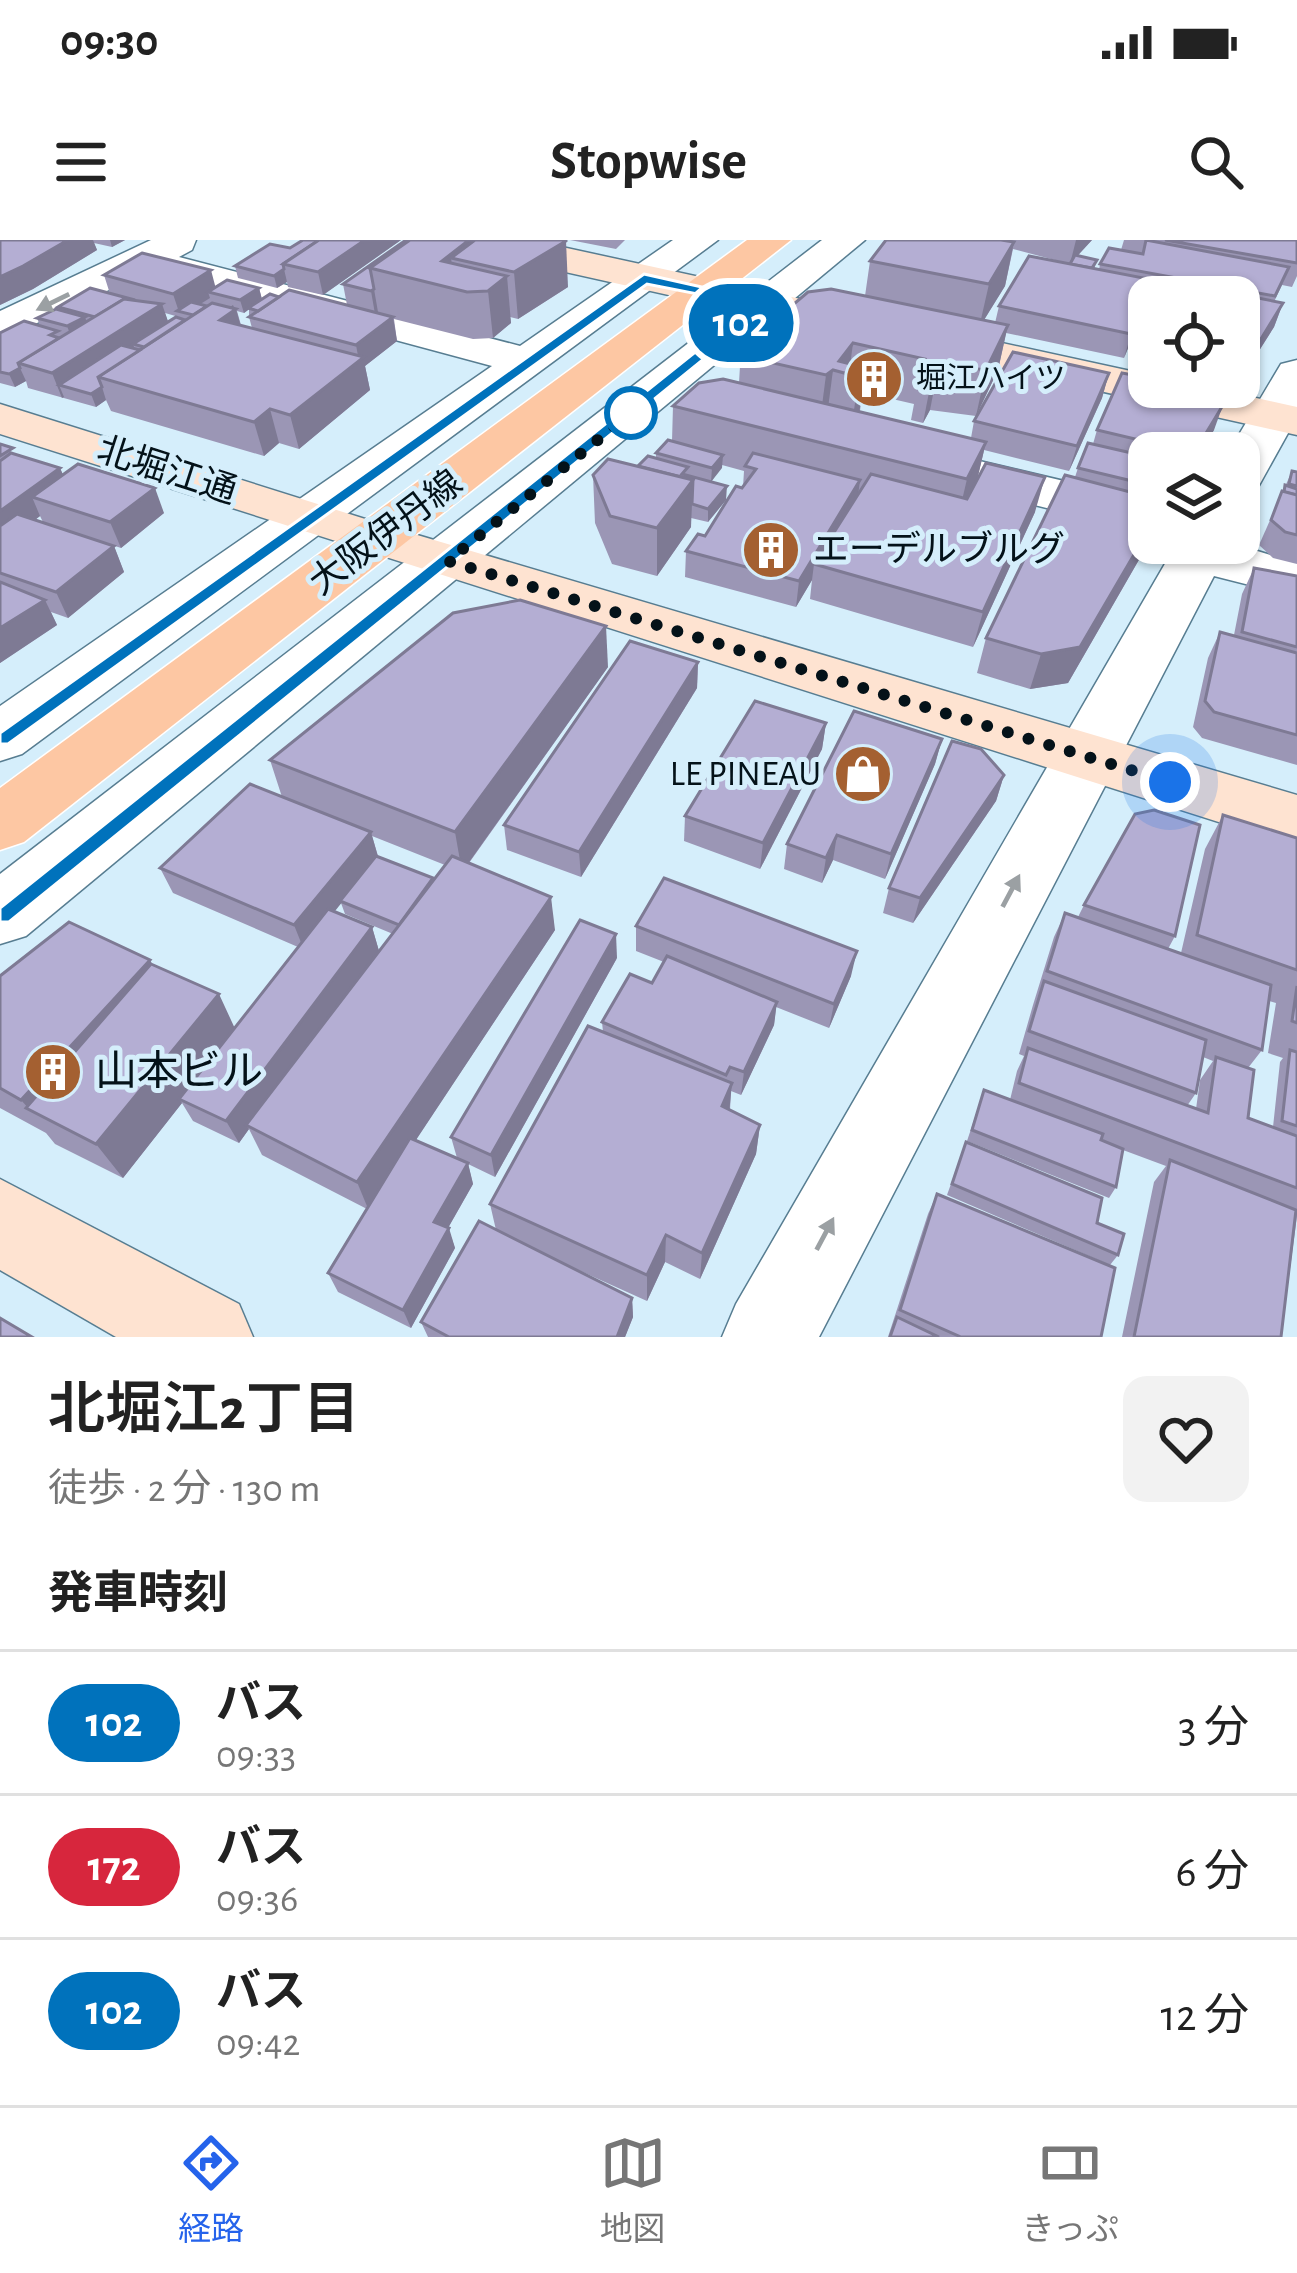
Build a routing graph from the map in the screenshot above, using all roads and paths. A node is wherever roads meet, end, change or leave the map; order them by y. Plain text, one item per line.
1 (181, 240) edge
2 (476, 240) edge
3 (772, 240) edge
4 (846, 240) edge
5 (141, 259) junction
6 (702, 266) edge
7 (644, 279) junction
8 (766, 303) junction
9 (0, 327) edge
10 (529, 362) junction
11 (1297, 374) edge
12 (0, 418) edge
13 (1285, 419) edge
14 (1260, 451) edge
15 (903, 457) edge
16 (315, 519) junction
17 (1128, 522) edge
18 (378, 540) junction
19 (448, 561) junction
20 (1172, 564) edge
21 (1254, 564) edge
22 (1297, 580) edge
23 (0, 739) edge
24 (1085, 756) junction
25 (1297, 821) edge
26 (0, 824) edge
27 (0, 915) edge
28 (0, 1222) edge
29 (206, 1337) edge
30 (769, 1337) edge

1 - 5 street
2 - 7 street
3 - 6 main road, 大阪伊丹線
4 - 8 street
5 -> 9 street
5 - 10 street
6 - 7 street
6 - 8 street
6 - 18 main road, 大阪伊丹線
7 - 10 street
8 - 13 street
8 - 19 street
10 - 16 street
11 - 13 street
12 - 16 street, 北堀江通
13 - 14 street
15 - 17 street
16 - 18 street, 北堀江通
16 - 23 street
18 - 19 street, 北堀江通
18 - 26 main road, 大阪伊丹線
19 - 24 street, 北堀江通
19 - 27 street
20 - 24 street
21 - 22 street
24 - 25 street, 北堀江通
30 -> 24 street
28 - 29 street

